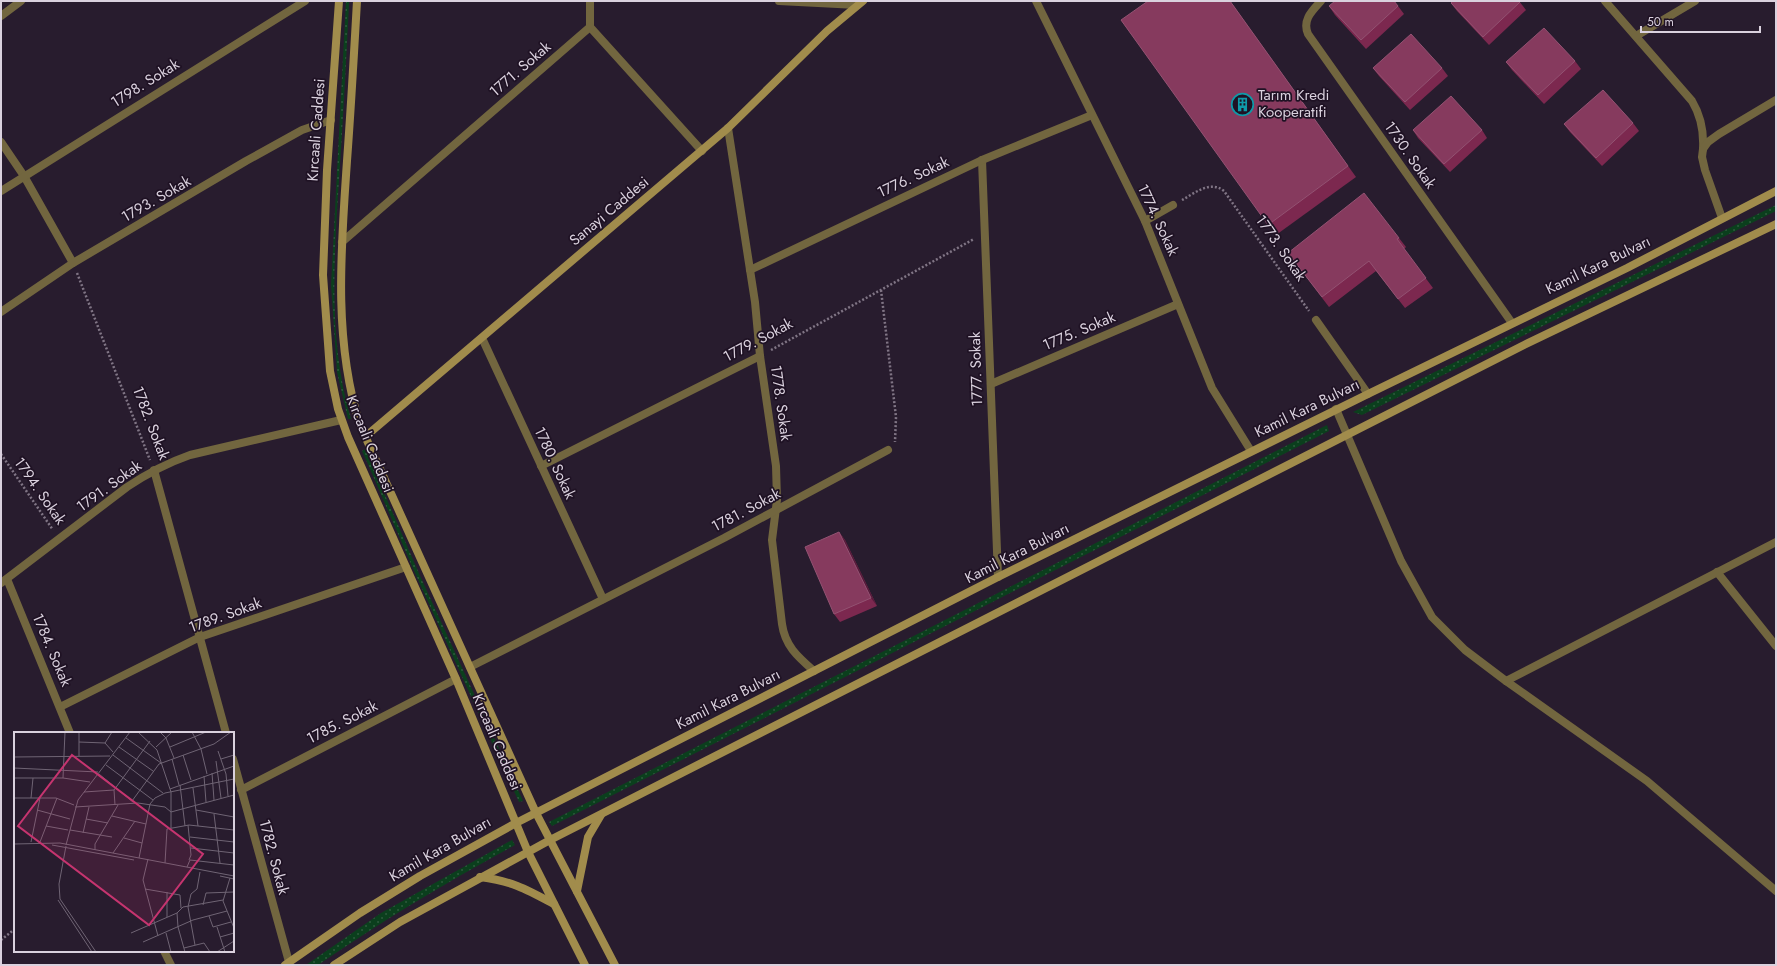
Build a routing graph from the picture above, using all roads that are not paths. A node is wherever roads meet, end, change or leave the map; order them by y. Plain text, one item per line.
1 (21, 1) edge
2 (305, 1) edge
3 (339, 1) edge
4 (357, 1) edge
5 (590, 1) edge
6 (778, 1) edge
7 (1036, 1) edge
8 (1321, 1) edge
9 (1605, 1) edge
10 (1694, 1) edge
11 (820, 2) edge
12 (860, 3) edge
13 (1, 16) edge
14 (590, 27) junction
15 (1636, 36) junction
16 (1776, 100) edge
17 (1092, 115) junction
18 (331, 120) junction
19 (728, 128) junction
20 (1, 142) edge
21 (1703, 149) junction
22 (702, 151) junction
23 (982, 160) junction
24 (24, 176) junction
25 (1, 190) edge
26 (1776, 191) edge
27 (1173, 205) road end
28 (1722, 218) junction
29 (1145, 221) junction
30 (1776, 224) edge
31 (342, 242) junction
32 (73, 263) junction
33 (750, 270) junction
34 (1178, 304) junction
35 (1, 312) edge
36 (1316, 320) road end
37 (1512, 323) junction
38 (482, 338) junction
39 (760, 356) junction
40 (991, 384) junction
41 (1368, 394) junction
42 (1336, 409) junction
43 (341, 420) junction
44 (366, 436) junction
45 (1346, 436) junction
46 (888, 450) road end
47 (1251, 451) junction
48 (541, 466) junction
49 (154, 470) junction
50 (775, 510) junction
51 (1776, 542) edge
52 (406, 567) junction
53 (1717, 572) junction
54 (998, 577) junction
55 (4, 581) edge
56 (603, 599) junction
57 (200, 637) junction
58 (1776, 646) edge
59 (470, 667) junction
60 (814, 671) junction
61 (456, 679) junction
62 (1506, 681) junction
63 (60, 707) junction
64 (70, 732) edge
65 (226, 732) edge
66 (234, 763) edge
67 (241, 790) junction
68 (536, 813) junction
69 (601, 815) junction
70 (516, 823) junction
71 (550, 840) junction
72 (528, 852) junction
73 (480, 877) junction
74 (577, 891) junction
75 (1776, 891) edge
76 (554, 904) junction
77 (164, 952) edge
78 (287, 964) edge
79 (171, 965) edge
80 (334, 965) edge
81 (585, 965) edge
82 (615, 965) edge

1 - 13 street
2 - 24 street, 1798. Sokak
3 - 18 main road, Kırcaali Caddesi
4 - 31 main road, Kırcaali Caddesi
5 - 14 street
6 - 11 street
7 - 17 street, 1774. Sokak
8 - 37 street, 1730. Sokak
9 - 15 street
10 - 15 street
11 - 12 street
12 - 19 main road, Sanayi Caddesi
14 - 22 street
14 - 31 street, 1771. Sokak
15 - 21 street
16 - 21 street
17 - 23 street, 1776. Sokak
17 - 29 street, 1774. Sokak
18 - 32 street, 1793. Sokak
18 - 43 main road, Kırcaali Caddesi
19 - 22 main road, Sanayi Caddesi
19 - 33 street, 1778. Sokak
20 - 24 street
21 - 28 street
22 - 38 main road, Sanayi Caddesi
23 - 33 street, 1776. Sokak
23 - 40 street, 1777. Sokak
24 - 25 street, 1798. Sokak
24 - 32 street
26 - 28 main road, Kamil Kara Bulvarı
27 - 29 street
28 - 37 main road, Kamil Kara Bulvarı
29 - 34 street, 1774. Sokak
30 - 45 main road
31 - 44 main road, Kırcaali Caddesi
32 - 35 street, 1793. Sokak
33 - 39 street, 1778. Sokak
34 - 40 street, 1775. Sokak
34 - 47 street, 1774. Sokak
36 - 41 street
37 - 41 main road, Kamil Kara Bulvarı
38 - 44 main road, Sanayi Caddesi
38 - 48 street, 1780. Sokak
39 - 48 street, 1779. Sokak
39 - 50 street, 1778. Sokak
40 - 54 street, 1777. Sokak
41 - 42 main road, Kamil Kara Bulvarı
42 - 45 street
42 - 47 main road, Kamil Kara Bulvarı
43 - 49 street, 1791. Sokak
43 - 52 main road, Kırcaali Caddesi
44 - 59 main road, Kırcaali Caddesi
45 - 62 street
45 - 69 main road
46 - 50 street, 1781. Sokak
47 - 54 main road, Kamil Kara Bulvarı
48 - 56 street, 1780. Sokak
49 - 55 street, 1791. Sokak
49 - 57 street, 1782. Sokak
50 - 56 street, 1781. Sokak
50 - 60 street, 1778. Sokak
51 - 53 street
52 - 57 street, 1789. Sokak
52 - 61 main road, Kırcaali Caddesi
53 - 58 street
53 - 62 street
54 - 60 main road, Kamil Kara Bulvarı
55 - 63 street, 1784. Sokak
56 - 59 street, 1781. Sokak
57 - 63 street, 1789. Sokak
57 - 65 street, 1782. Sokak
59 - 68 main road, Kırcaali Caddesi
60 - 68 main road, Kamil Kara Bulvarı
61 - 67 street, 1785. Sokak
61 - 70 main road, Kırcaali Caddesi
62 - 75 street
63 - 64 street, 1784. Sokak
66 - 67 street, 1782. Sokak
67 - 78 street, 1782. Sokak
68 - 70 main road, Kamil Kara Bulvarı
68 - 71 main road, Kırcaali Caddesi
69 - 71 main road
69 - 74 main road
70 - 72 main road, Kırcaali Caddesi
70 - 78 main road, Kamil Kara Bulvarı
71 - 72 main road
71 - 74 main road, Kırcaali Caddesi
72 - 73 main road
72 - 76 main road, Kırcaali Caddesi
73 - 76 main road
73 - 80 main road
74 - 82 main road, Kırcaali Caddesi
76 - 81 main road, Kırcaali Caddesi
77 - 79 street

